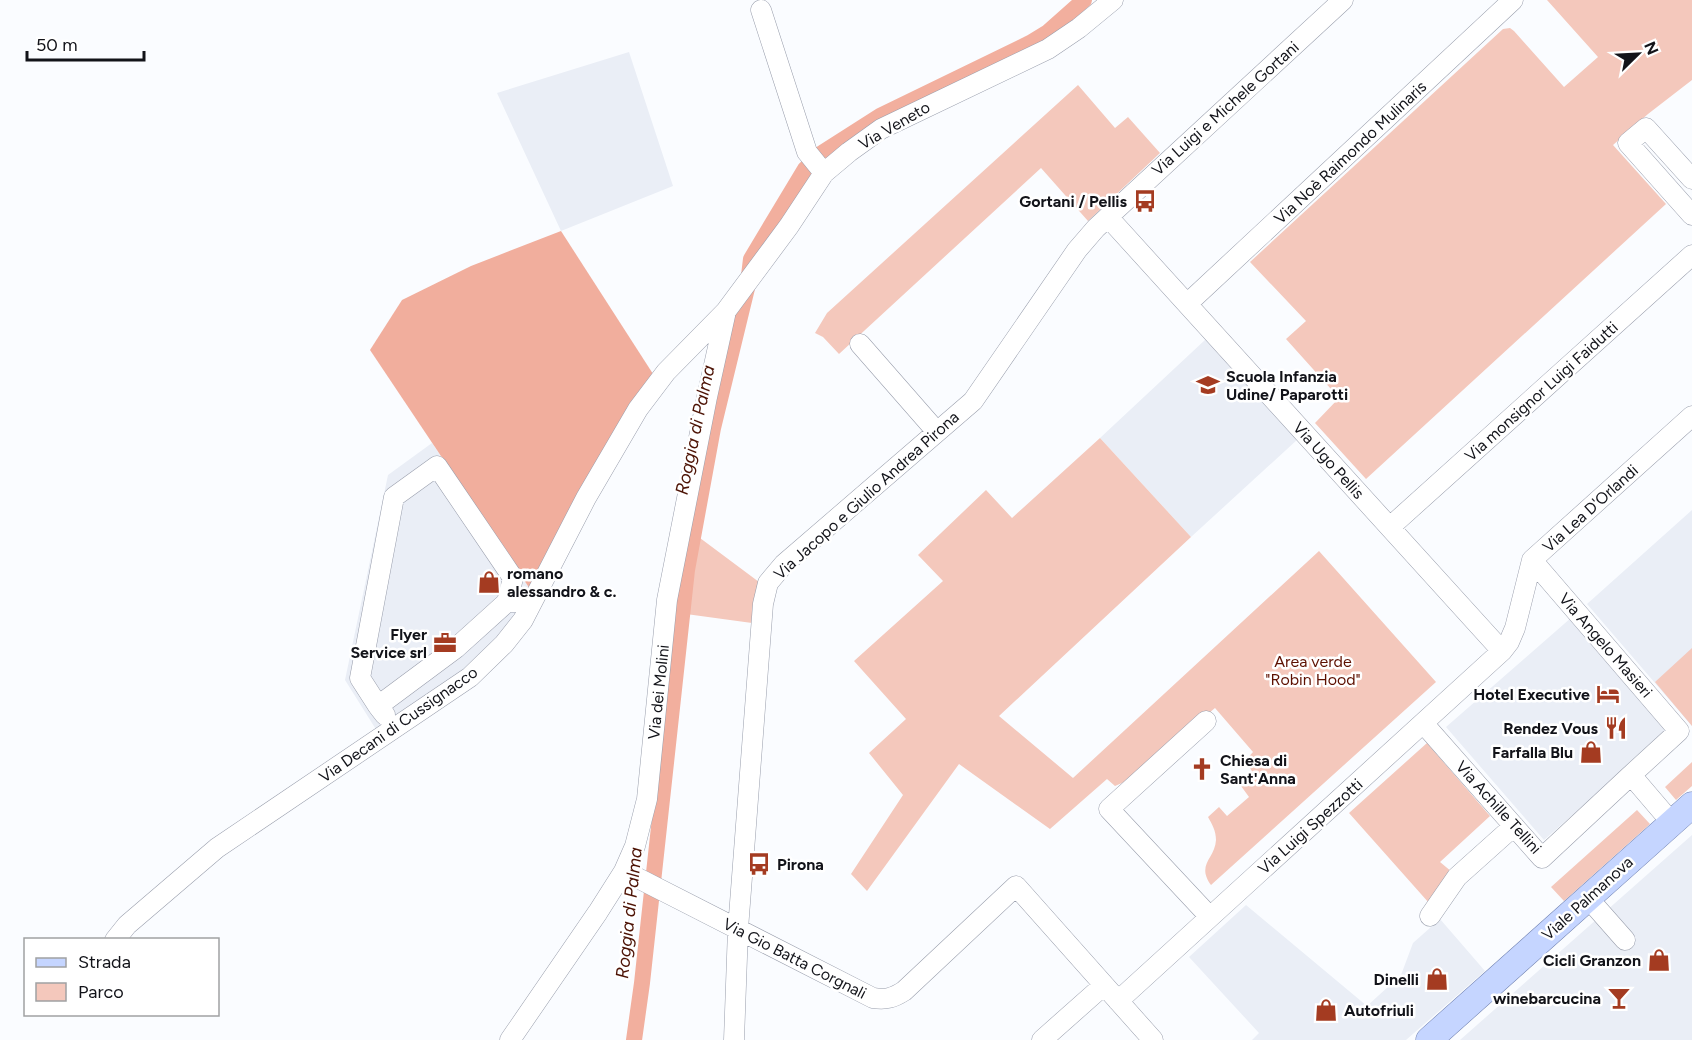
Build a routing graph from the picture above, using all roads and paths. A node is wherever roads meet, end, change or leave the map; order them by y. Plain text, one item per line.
1 (1113, 0) edge
2 (1343, 0) edge
3 (1513, 0) edge
4 (761, 10) dead end
5 (816, 164) junction
6 (1692, 179) edge
7 (1692, 215) edge
8 (1108, 217) junction
9 (1692, 255) edge
10 (731, 304) junction
11 (1187, 304) junction
12 (860, 344) dead end
13 (1692, 416) edge
14 (937, 432) junction
15 (1390, 527) junction
16 (1532, 560) junction
17 (507, 602) junction
18 (534, 602) junction
19 (1502, 651) junction
20 (378, 706) junction
21 (1206, 721) dead end
22 (1423, 723) junction
23 (393, 728) junction
24 (1679, 731) joint
25 (1631, 775) junction
26 (1692, 805) edge
27 (1672, 823) junction
28 (1514, 826) junction
29 (628, 873) junction
30 (1587, 898) junction
31 (1430, 916) dead end
32 (1210, 917) junction
33 (738, 929) junction
34 (116, 938) edge
35 (1625, 940) dead end
36 (1104, 985) junction
37 (1118, 1001) junction
38 (1439, 1037) edge
39 (510, 1040) edge
40 (734, 1040) edge
41 (1042, 1040) edge
42 (1153, 1040) edge

1 - 5 street, Via Veneto
2 - 8 street, Via Luigi e Michele Gortani
3 - 11 street, Via Noè Raimondo Mulinaris
4 - 5 street
5 - 10 street, Via Veneto
6 - 7 street
8 - 11 street, Via Ugo Pellis
8 - 14 street, Via Jacopo e Giulio Andrea Pirona
9 - 15 street, Via monsignor Luigi Faidutti
10 - 18 street, Via Decani di Cussignacco
10 - 29 street, Via dei Molini
11 - 15 street, Via Ugo Pellis
12 - 14 street
13 - 16 street, Via Lea D'Orlandi
14 - 33 street, Via Jacopo e Giulio Andrea Pirona
15 - 19 street, Via Ugo Pellis
16 - 19 street, Via Lea D'Orlandi
16 - 24 street, Via Angelo Masieri
17 - 18 street
17 - 20 street
17 - 20 street
18 - 23 street, Via Decani di Cussignacco
19 - 22 street, Via Luigi Spezzotti
20 - 23 street
21 - 32 street
22 - 28 street, Via Achille Tellini
22 - 32 street, Via Luigi Spezzotti
23 - 34 street, Via Decani di Cussignacco
24 - 25 street, Via Achille Tellini
25 - 27 street
25 - 28 street, Via Achille Tellini
26 - 27 main road, Viale Palmanova
27 - 30 main road, Viale Palmanova
28 - 31 street
29 - 33 street, Via Gio Batta Corgnali
29 - 39 street, Via dei Molini
30 - 35 street
30 - 38 main road, Viale Palmanova
32 - 37 street, Via Luigi Spezzotti
33 - 36 street, Via Gio Batta Corgnali
33 - 40 street, Via Jacopo e Giulio Andrea Pirona
36 - 37 street, Via Gio Batta Corgnali
36 - 41 street
37 - 42 street, Via Gio Batta Corgnali

